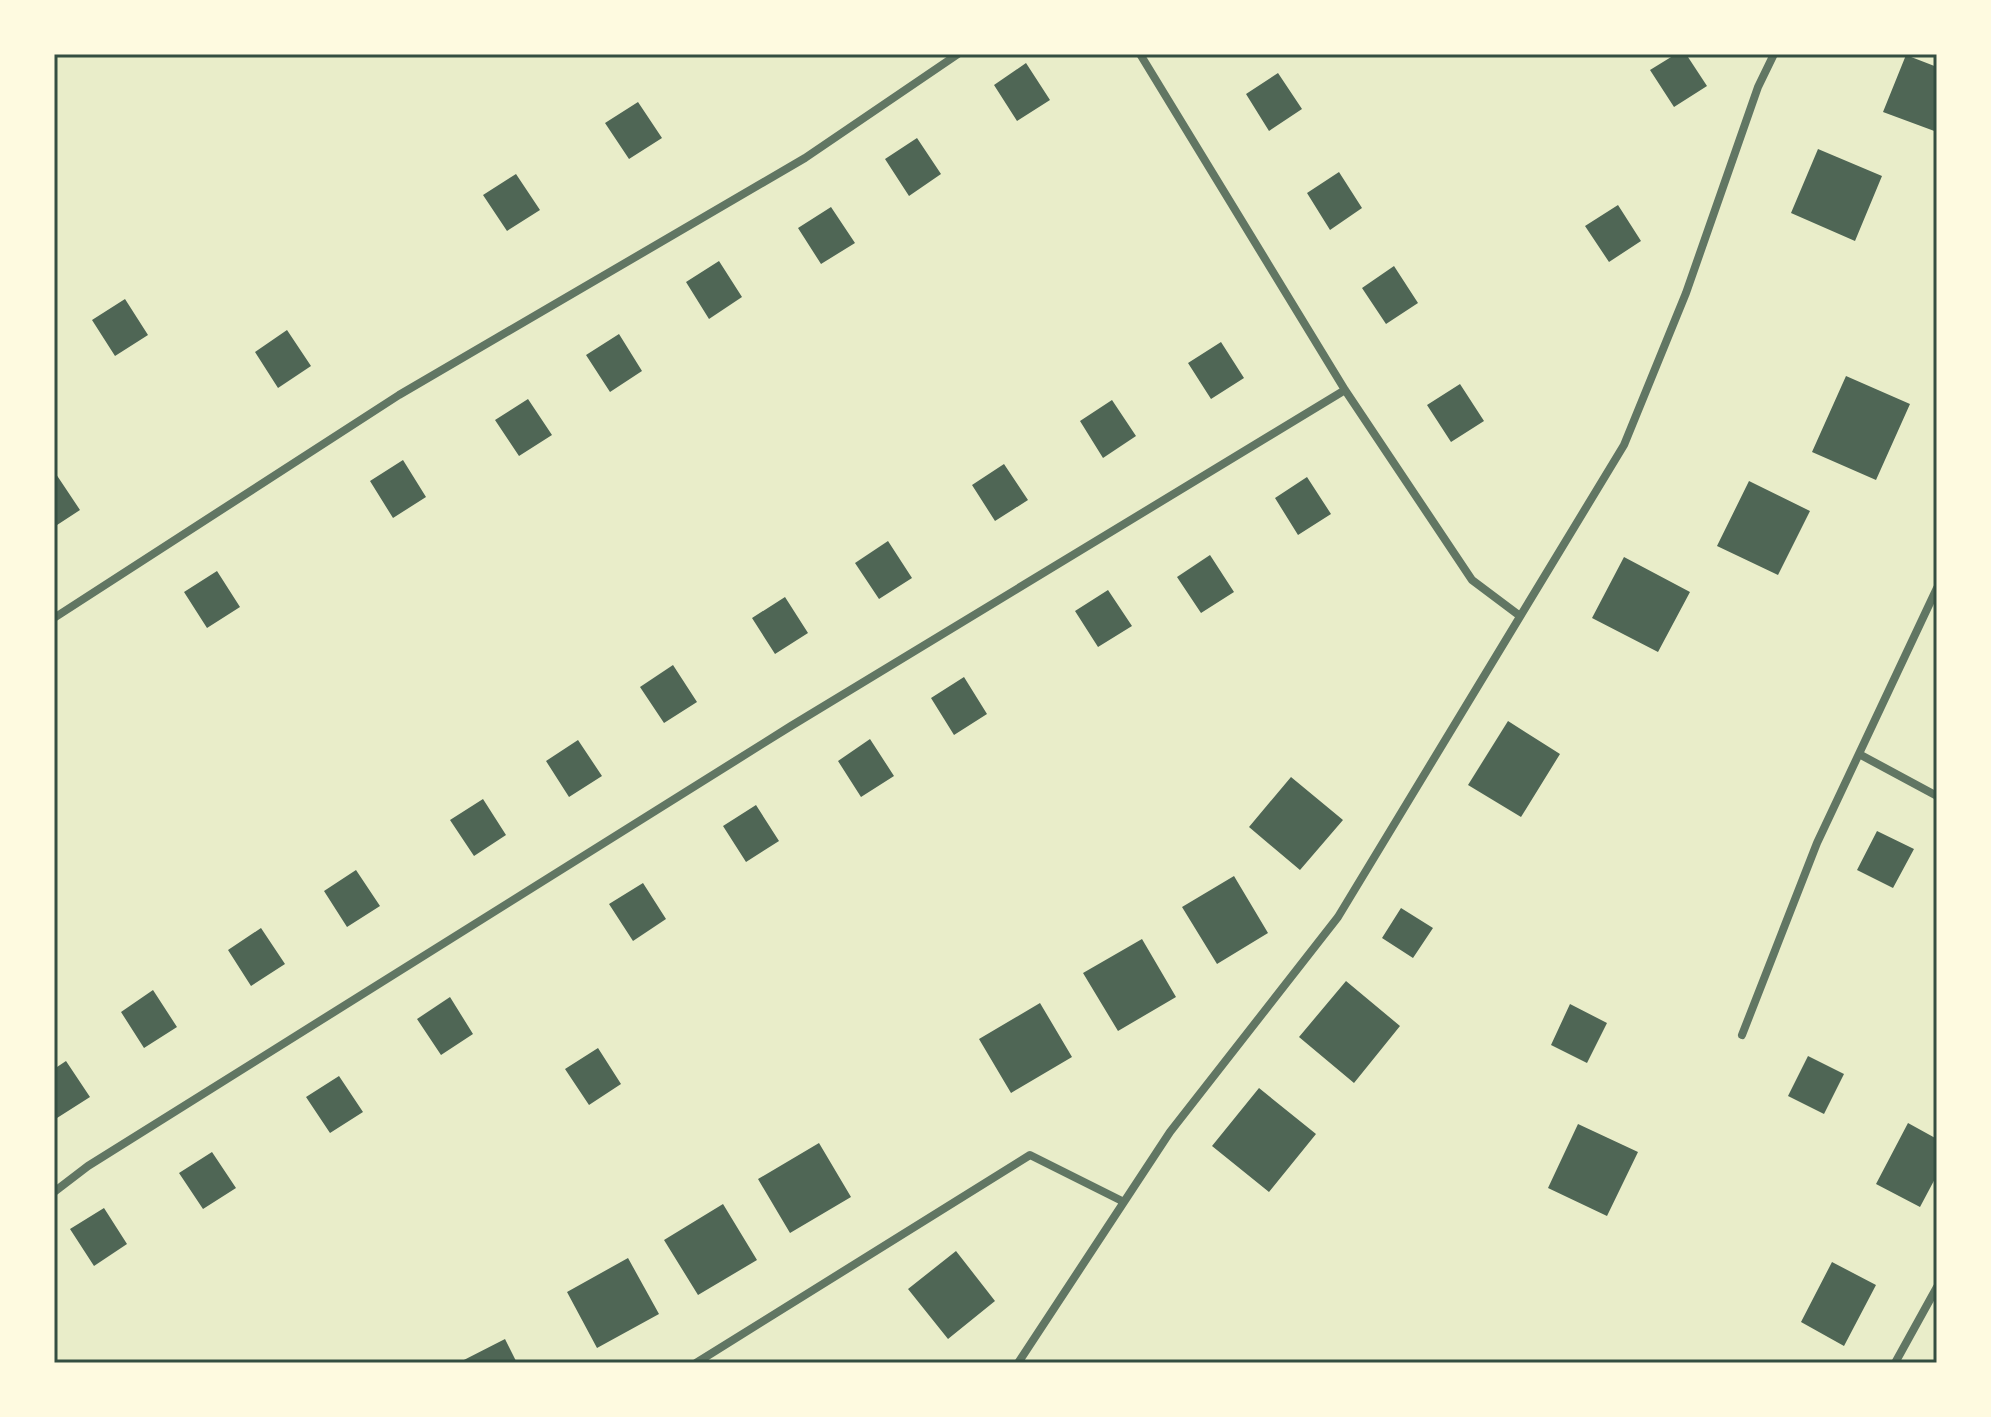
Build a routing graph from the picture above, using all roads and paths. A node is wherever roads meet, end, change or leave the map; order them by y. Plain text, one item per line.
1 (958, 54) edge
2 (1140, 54) edge
3 (1774, 54) edge
4 (1345, 390) junction
5 (1937, 588) edge
6 (1520, 616) junction
7 (54, 618) edge
8 (1859, 754) junction
9 (1937, 796) edge
10 (1742, 1035) dead end
11 (54, 1192) edge
12 (1124, 1202) junction
13 (1937, 1287) edge
14 (696, 1363) edge
15 (1018, 1363) edge
16 (1895, 1363) edge

1 - 7 street
2 - 4 street
3 - 6 street
4 - 6 street
4 - 11 street
5 - 8 street
6 - 12 street
8 - 9 street
8 - 10 street
12 - 14 street
12 - 15 street
13 - 16 street

